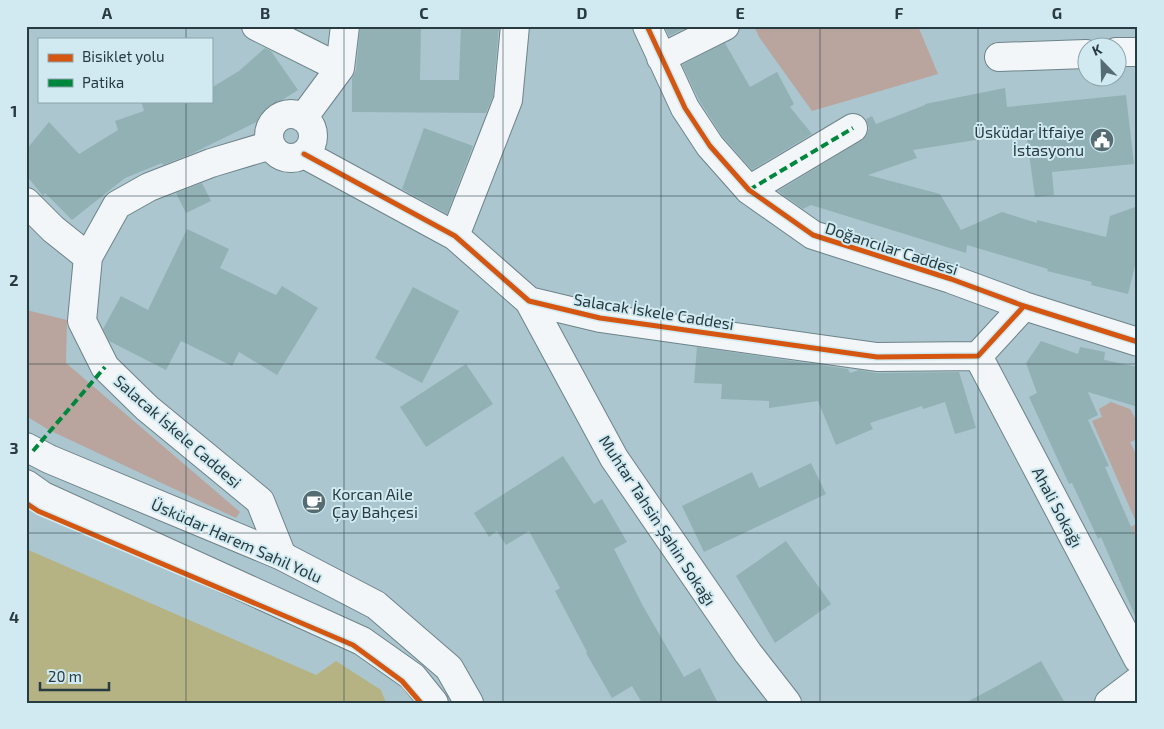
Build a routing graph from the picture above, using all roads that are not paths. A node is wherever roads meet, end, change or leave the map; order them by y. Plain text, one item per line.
1 (256, 26) edge
2 (345, 26) edge
3 (515, 26) edge
4 (647, 26) edge
5 (725, 26) edge
6 (1076, 54) edge
7 (999, 57) dead end
8 (661, 58) junction
9 (340, 68) junction
10 (303, 118) junction
11 (853, 128) dead end
12 (271, 145) junction
13 (304, 154) junction
14 (749, 190) junction
15 (26, 202) edge
16 (455, 236) junction
17 (88, 257) junction
18 (529, 302) junction
19 (1024, 306) junction
20 (1138, 342) edge
21 (978, 356) junction
22 (26, 447) edge
23 (26, 484) edge
24 (282, 556) junction
25 (1138, 659) edge
26 (1138, 681) edge
27 (434, 703) edge
28 (469, 703) edge
29 (787, 703) edge
30 (1108, 703) edge

1 - 9 street
2 - 9 street
3 - 16 street
4 - 8 street, Doğancılar Caddesi
5 - 8 street
6 - 7 street
8 - 14 street, Doğancılar Caddesi
9 - 10 street
10 - 12 street
10 - 13 street
11 - 14 street
12 - 13 street
12 - 17 street, Salacak İskele Caddesi
13 - 16 street, Salacak İskele Caddesi
14 - 19 street, Doğancılar Caddesi
15 - 17 street
16 - 18 street, Salacak İskele Caddesi
17 - 24 street, Salacak İskele Caddesi
18 - 21 street, Salacak İskele Caddesi
18 - 29 street, Muhtar Tahsin Şahin Sokağı
19 - 20 street, Doğancılar Caddesi
19 - 21 street
21 - 25 street, Ahali Sokağı
22 - 24 street, Üsküdar Harem Sahil Yolu
23 - 27 street
24 - 28 street, Üsküdar Harem Sahil Yolu
26 - 30 street

